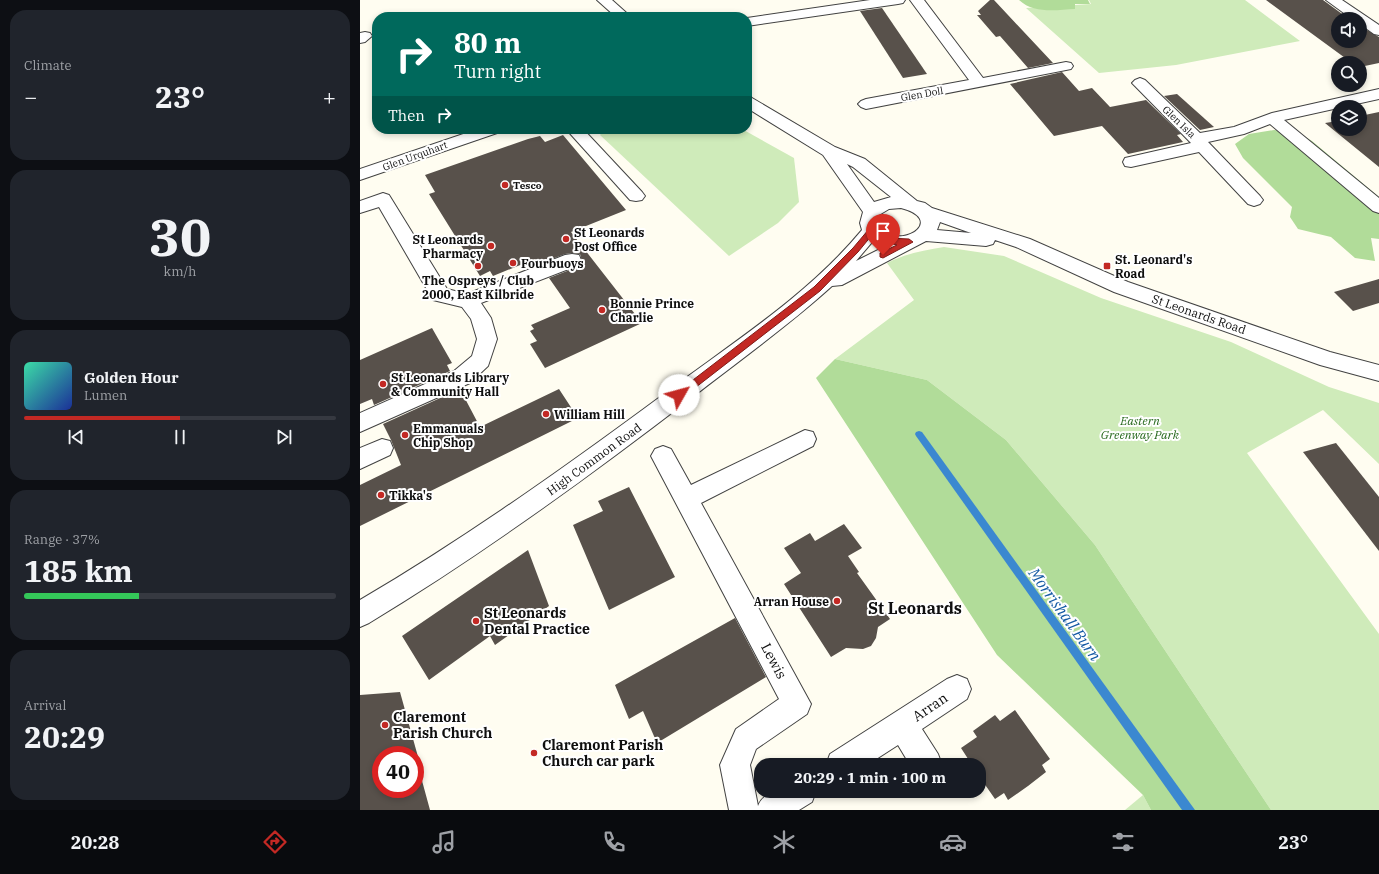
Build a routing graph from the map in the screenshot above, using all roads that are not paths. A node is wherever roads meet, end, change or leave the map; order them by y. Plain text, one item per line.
1 (604, 0) edge
2 (898, 0) edge
3 (917, 0) edge
4 (1333, 0) edge
5 (618, 12) edge
6 (752, 20) edge
7 (1379, 31) edge
8 (1066, 66) dead end
9 (979, 83) junction
10 (1140, 83) dead end
11 (1379, 94) edge
12 (752, 104) edge
13 (866, 104) dead end
14 (1272, 118) junction
15 (479, 134) edge
16 (579, 134) edge
17 (1199, 143) junction
18 (829, 151) junction
19 (1131, 162) dead end
20 (360, 175) edge
21 (636, 196) dead end
22 (1254, 200) dead end
23 (910, 203) junction
24 (360, 207) edge
25 (1379, 207) edge
26 (926, 212) junction
27 (872, 222) junction
28 (916, 239) junction
29 (1023, 243) junction
30 (572, 260) dead end
31 (817, 289) junction
32 (469, 301) junction
33 (1379, 373) edge
34 (360, 423) edge
35 (805, 439) dead end
36 (382, 448) dead end
37 (663, 456) dead end
38 (360, 459) edge
39 (686, 499) junction
40 (360, 614) edge
41 (957, 689) dead end
42 (903, 725) junction
43 (852, 758) edge
44 (923, 758) edge
45 (790, 798) edge
46 (744, 810) edge
47 (772, 810) edge

1 - 5 street
2 - 6 street
3 - 9 street
4 - 7 street
8 - 9 street, Glen Doll
9 - 13 street, Glen Doll
10 - 17 street, Glen Isla
11 - 14 street, Glen Isla
12 - 18 street
14 - 17 street, Glen Isla
14 - 25 street
15 - 20 street, Glen Urquhart
16 - 21 street
17 - 19 street
17 - 22 street
18 - 23 street
18 - 27 street
23 - 26 street
23 - 27 street
24 - 32 street
26 - 28 street
26 - 29 street, St Leonards Road
27 - 28 street
27 - 31 street, High Common Road
28 - 29 street, St Leonards Road
28 - 31 street, High Common Road
29 - 33 street, St Leonards Road
30 - 32 street
31 - 40 street, High Common Road
32 - 34 street
35 - 39 street
36 - 38 street
37 - 39 street, Lewis
39 - 46 street, Lewis
41 - 42 street, Arran
42 - 43 street, Arran
42 - 44 street, Arran
45 - 47 street

